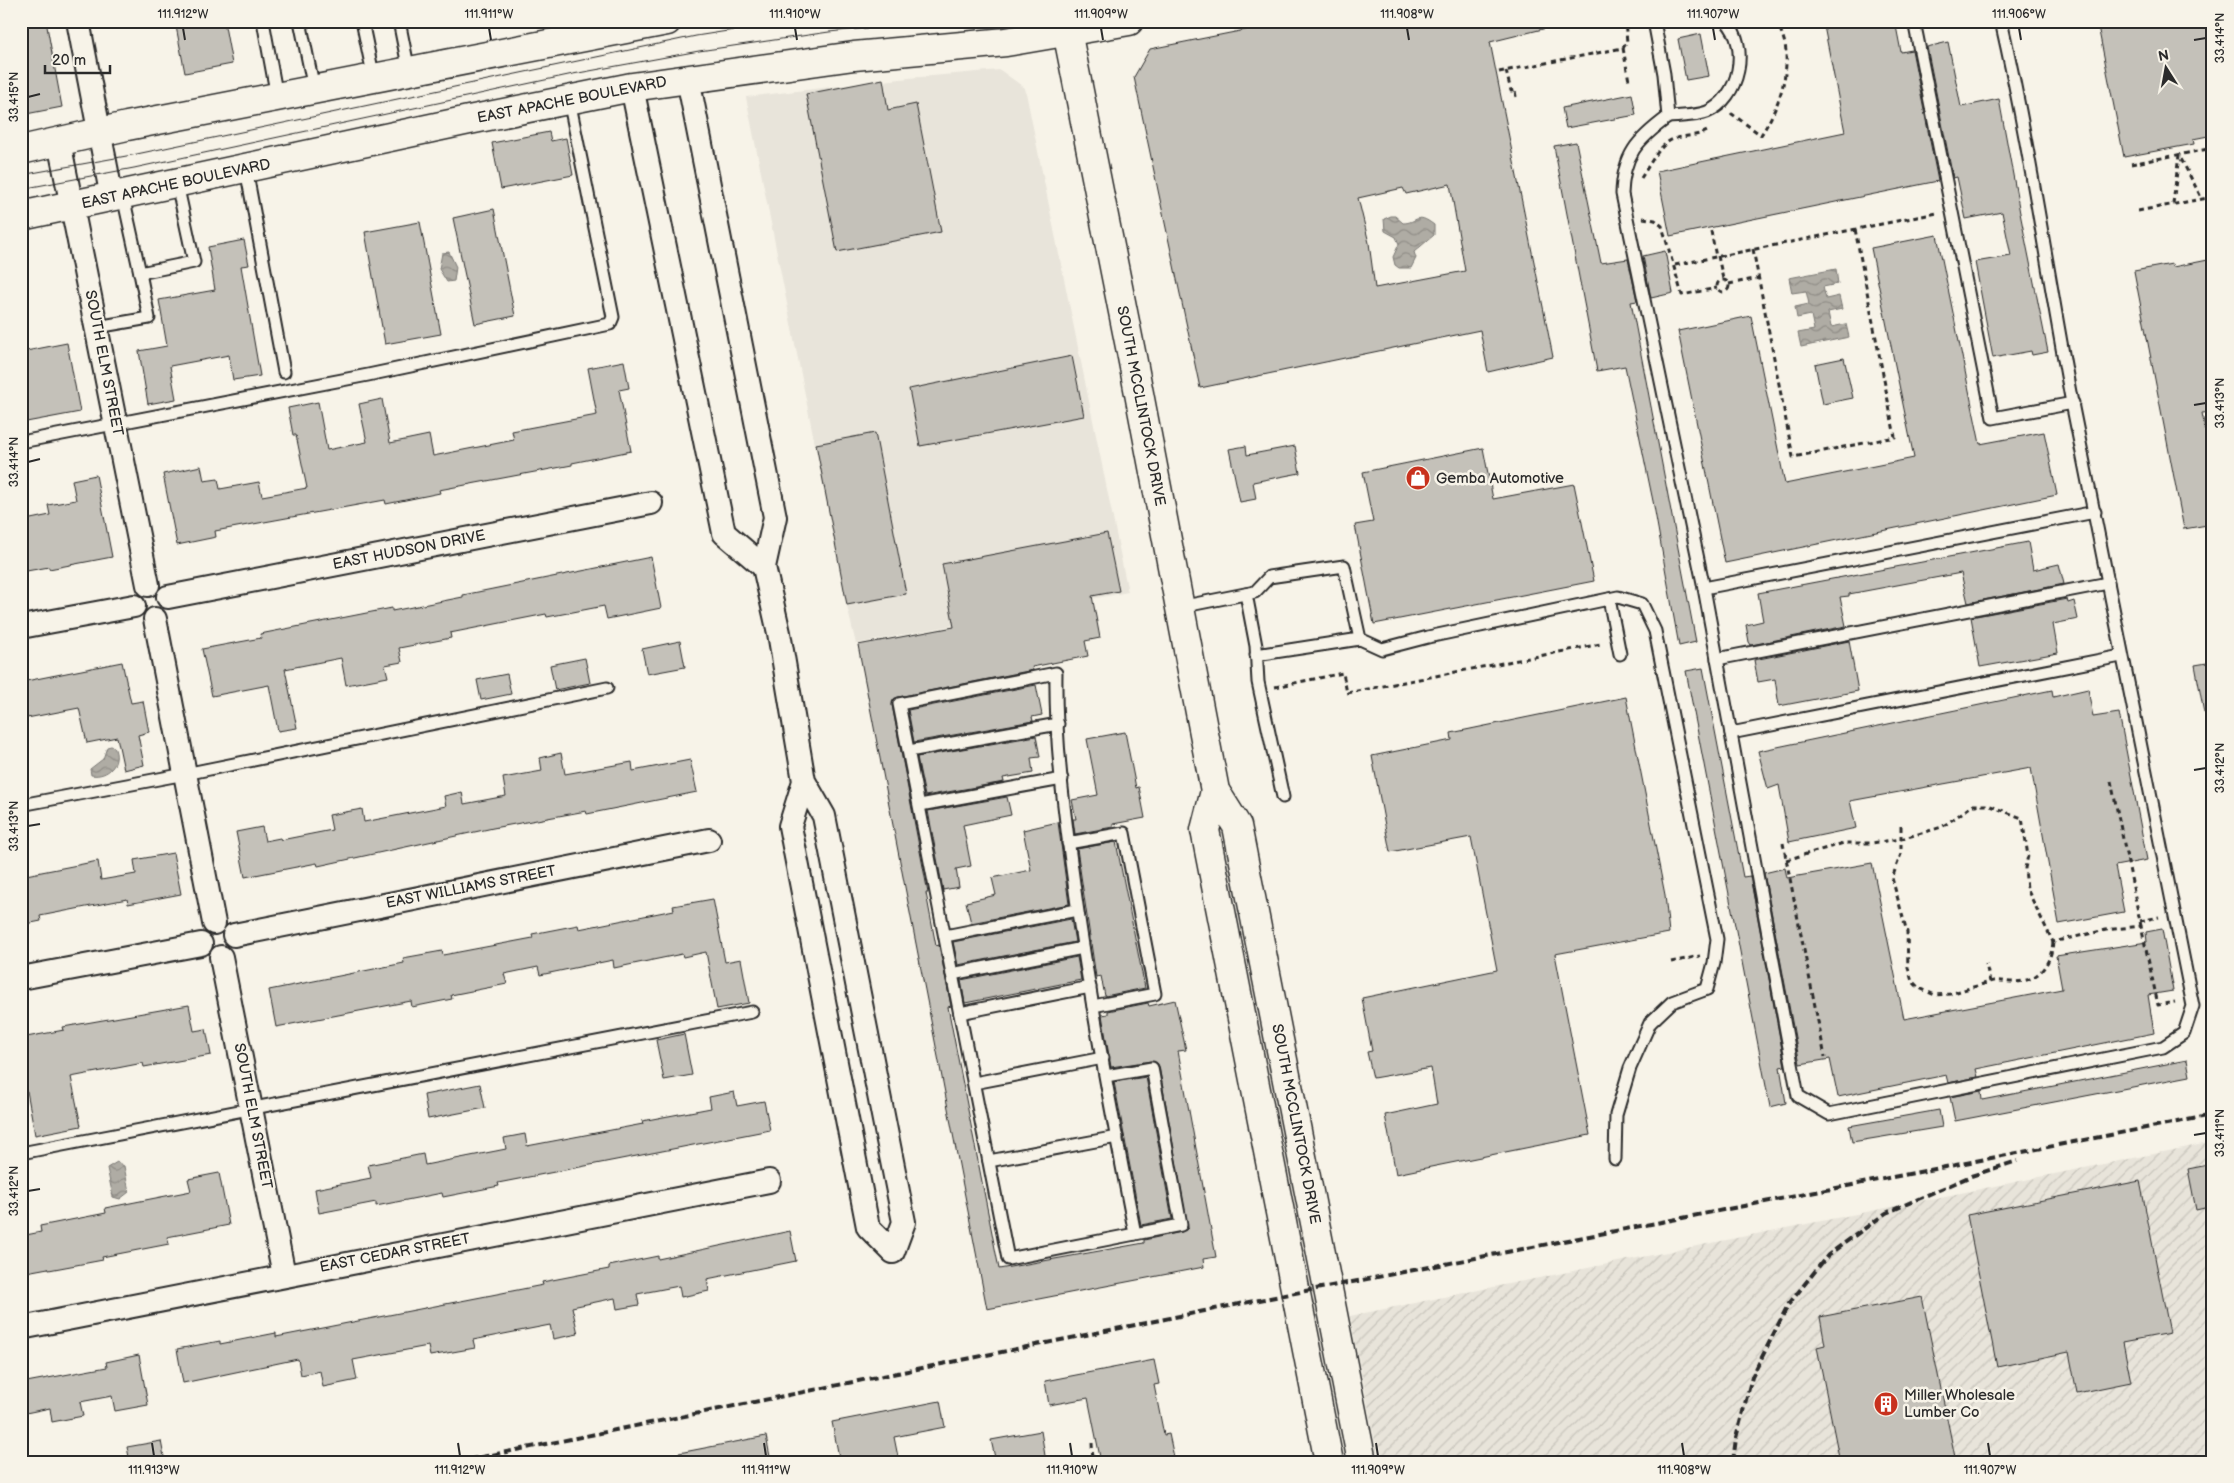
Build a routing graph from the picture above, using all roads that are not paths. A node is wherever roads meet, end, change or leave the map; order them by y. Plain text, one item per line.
1 (78, 21) edge
2 (263, 21) edge
3 (300, 21) edge
4 (362, 21) edge
5 (398, 21) edge
6 (667, 21) edge
7 (1129, 21) edge
8 (1654, 21) edge
9 (1726, 21) edge
10 (1914, 21) edge
11 (2001, 21) edge
12 (1066, 27) edge
13 (409, 72) junction
14 (374, 79) junction
15 (688, 79) junction
16 (632, 87) junction
17 (314, 89) junction
18 (277, 97) junction
19 (569, 100) junction
20 (1668, 118) junction
21 (100, 132) junction
22 (59, 142) junction
23 (21, 150) edge
24 (246, 169) junction
25 (177, 184) junction
26 (118, 197) junction
27 (73, 206) junction
28 (21, 216) edge
29 (140, 273) junction
30 (97, 327) junction
31 (284, 372) dead end
32 (2073, 403) junction
33 (116, 424) junction
34 (21, 442) edge
35 (651, 503) dead end
36 (2094, 512) junction
37 (764, 567) junction
38 (2108, 583) junction
39 (148, 585) junction
40 (1704, 588) junction
41 (1246, 594) junction
42 (168, 597) junction
43 (1609, 599) junction
44 (134, 606) junction
45 (1180, 607) junction
46 (155, 619) junction
47 (21, 627) edge
48 (1360, 639) junction
49 (1620, 654) dead end
50 (1256, 655) junction
51 (2121, 656) junction
52 (1717, 659) junction
53 (607, 688) dead end
54 (1058, 724) junction
55 (1730, 733) junction
56 (909, 751) junction
57 (185, 774) junction
58 (1062, 779) junction
59 (804, 781) junction
60 (1215, 791) junction
61 (1284, 797) dead end
62 (920, 804) junction
63 (21, 805) edge
64 (708, 840) dead end
65 (1068, 843) junction
66 (1077, 910) junction
67 (214, 923) junction
68 (234, 935) junction
69 (945, 936) junction
70 (201, 944) junction
71 (1083, 948) junction
72 (221, 957) junction
73 (952, 974) junction
74 (21, 978) edge
75 (1090, 987) junction
76 (1093, 1006) junction
77 (752, 1012) dead end
78 (960, 1013) junction
79 (1103, 1058) junction
80 (1106, 1076) junction
81 (974, 1083) junction
82 (252, 1110) junction
83 (1117, 1137) junction
84 (21, 1153) edge
85 (1615, 1159) dead end
86 (989, 1161) junction
87 (769, 1181) dead end
88 (1135, 1234) junction
89 (284, 1275) junction
90 (21, 1328) edge
91 (1329, 1462) edge
92 (1362, 1462) edge

1 - 21 street
2 - 18 lane
3 - 17 lane
4 - 14 lane
5 - 13 lane
6 - 13 main road
7 - 12 main road, EAST APACHE BOULEVARD
8 - 20 lane
9 - 20 lane
10 - 32 lane
11 - 32 lane
12 - 15 main road, EAST APACHE BOULEVARD
12 - 45 main road, SOUTH MCCLINTOCK DRIVE
13 - 14 main road
14 - 17 main road
15 - 16 main road, EAST APACHE BOULEVARD
15 - 37 street
16 - 19 main road, EAST APACHE BOULEVARD
16 - 37 street
17 - 18 main road
18 - 21 main road
19 - 24 main road, EAST APACHE BOULEVARD
19 - 33 lane
20 - 40 lane
21 - 22 main road
21 - 26 street
22 - 23 main road
22 - 27 street, SOUTH ELM STREET
24 - 25 main road, EAST APACHE BOULEVARD
24 - 31 lane
25 - 26 main road, EAST APACHE BOULEVARD
25 - 29 lane
26 - 27 main road, EAST APACHE BOULEVARD
26 - 29 lane
27 - 28 main road, EAST APACHE BOULEVARD
27 - 30 street, SOUTH ELM STREET
29 - 30 lane
30 - 33 street, SOUTH ELM STREET
32 - 36 lane
33 - 34 lane
33 - 39 street, SOUTH ELM STREET
35 - 42 street, EAST HUDSON DRIVE
36 - 38 lane
36 - 40 lane
37 - 59 street
38 - 51 lane
38 - 52 lane
39 - 42 street
39 - 44 street
40 - 52 lane
41 - 45 lane
41 - 48 lane
41 - 50 lane
42 - 46 street
43 - 48 lane
43 - 49 lane
43 - 85 lane
44 - 46 street
44 - 47 street
45 - 60 main road, SOUTH MCCLINTOCK DRIVE
46 - 57 street
48 - 50 lane
50 - 61 lane
51 - 55 lane
51 - 55 lane
52 - 55 lane
53 - 57 lane
54 - 56 lane
54 - 56 lane
54 - 58 lane
56 - 62 lane
57 - 63 lane
57 - 67 street
58 - 62 lane
58 - 65 lane
59 - 59 street
60 - 91 main road, SOUTH MCCLINTOCK DRIVE
60 - 92 main road, SOUTH MCCLINTOCK DRIVE
62 - 69 lane
64 - 68 street, EAST WILLIAMS STREET
65 - 66 lane
65 - 76 lane
66 - 69 lane
66 - 71 lane
67 - 68 street
67 - 70 street
68 - 72 street
69 - 73 lane
70 - 72 street
70 - 74 street
71 - 73 lane
71 - 75 lane
72 - 82 street, SOUTH ELM STREET
73 - 78 lane
75 - 76 lane
75 - 78 lane
76 - 79 lane
77 - 82 lane
78 - 81 lane
79 - 80 lane
79 - 81 lane
80 - 83 lane
80 - 88 lane
81 - 86 lane
82 - 84 lane
82 - 89 street, SOUTH ELM STREET
83 - 86 lane
83 - 88 lane
86 - 88 lane
87 - 89 street, EAST CEDAR STREET
89 - 90 street, EAST CEDAR STREET

